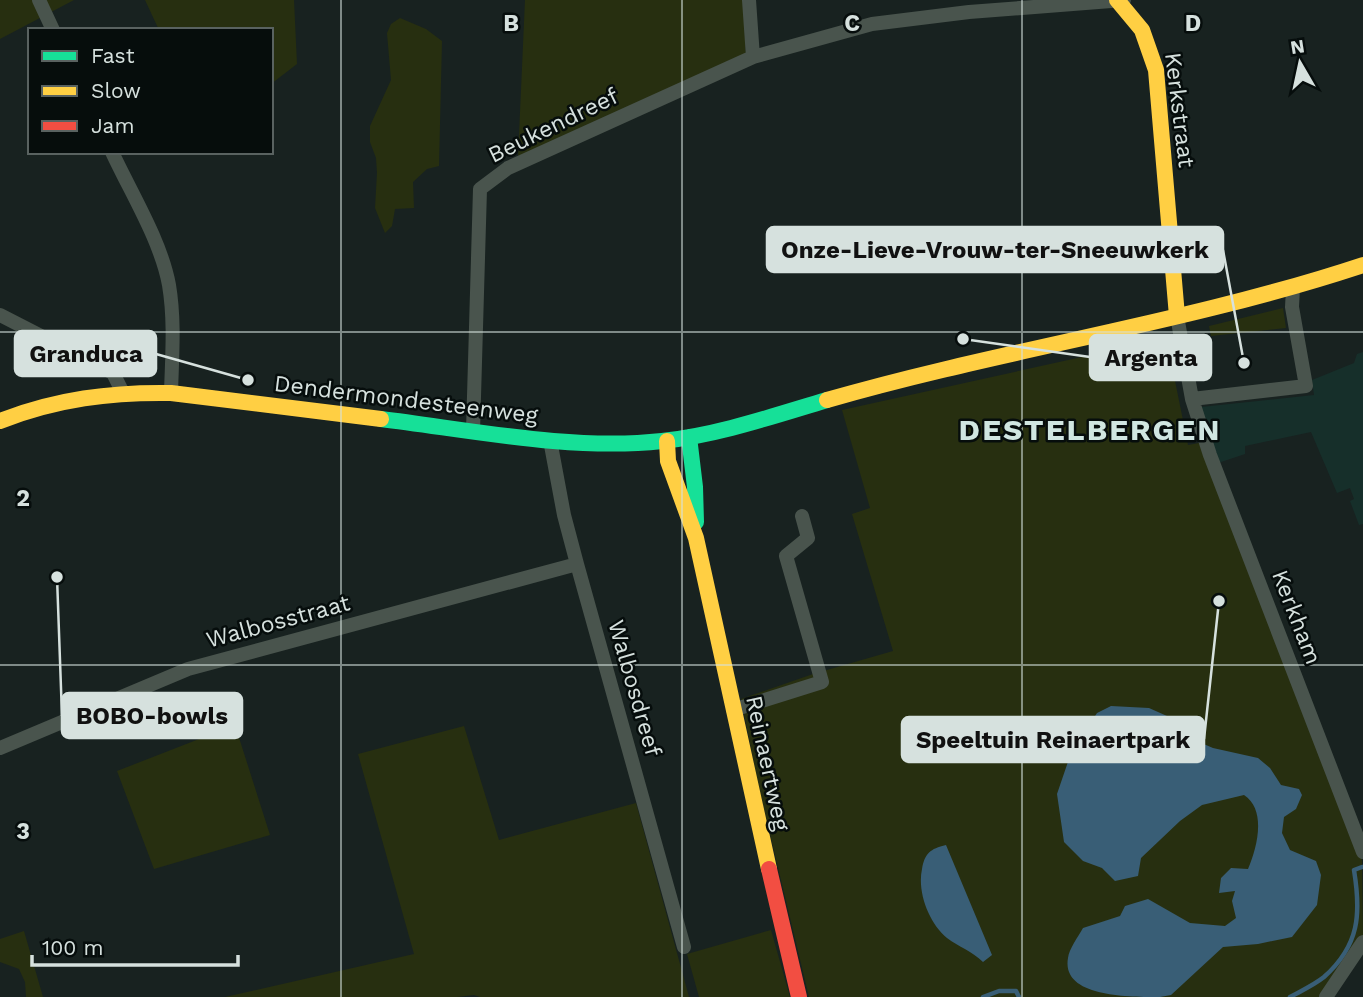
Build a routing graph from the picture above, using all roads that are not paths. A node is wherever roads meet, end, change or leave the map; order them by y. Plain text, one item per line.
1 (39, 0) edge
2 (749, 0) edge
3 (957, 0) edge
4 (1120, 1) edge
5 (969, 12) junction
6 (52, 28) edge
7 (754, 57) junction
8 (113, 154) edge
9 (1363, 265) edge
10 (1293, 288) junction
11 (0, 315) edge
12 (1177, 316) junction
13 (122, 391) junction
14 (171, 393) junction
15 (1192, 399) junction
16 (0, 421) edge
17 (473, 431) junction
18 (550, 440) junction
19 (689, 443) junction
20 (667, 447) junction
21 (802, 516) dead end
22 (696, 538) junction
23 (577, 564) junction
24 (733, 710) junction
25 (0, 748) edge
26 (1363, 852) edge
27 (1363, 942) edge
28 (684, 947) dead end
29 (799, 997) edge
30 (1326, 997) edge

1 - 6 street
2 - 7 street
3 - 5 street
4 - 5 street, Kerkstraat
4 - 12 main road, Kerkstraat
5 - 7 street, Kerkstraat
7 - 17 street, Beukendreef
8 - 14 street
9 - 10 main road, Dendermondesteenweg
10 - 12 main road, Dendermondesteenweg
10 - 15 street
11 - 13 street
12 - 15 street, Kerkham
12 - 19 main road, Dendermondesteenweg
13 - 14 main road, Dendermondesteenweg
13 - 16 main road, Dendermondesteenweg
14 - 17 main road, Dendermondesteenweg
15 - 26 street, Kerkham
17 - 18 main road, Dendermondesteenweg
18 - 20 main road, Dendermondesteenweg
18 - 23 street, Walbosdreef
19 - 20 main road, Dendermondesteenweg
19 - 22 main road, Reinaertweg
20 - 22 main road, Reinaertweg
21 - 24 street
22 - 24 main road, Reinaertweg
23 - 25 street, Walbosstraat
23 - 28 street, Walbosdreef
24 - 29 main road, Reinaertweg
27 - 30 street

